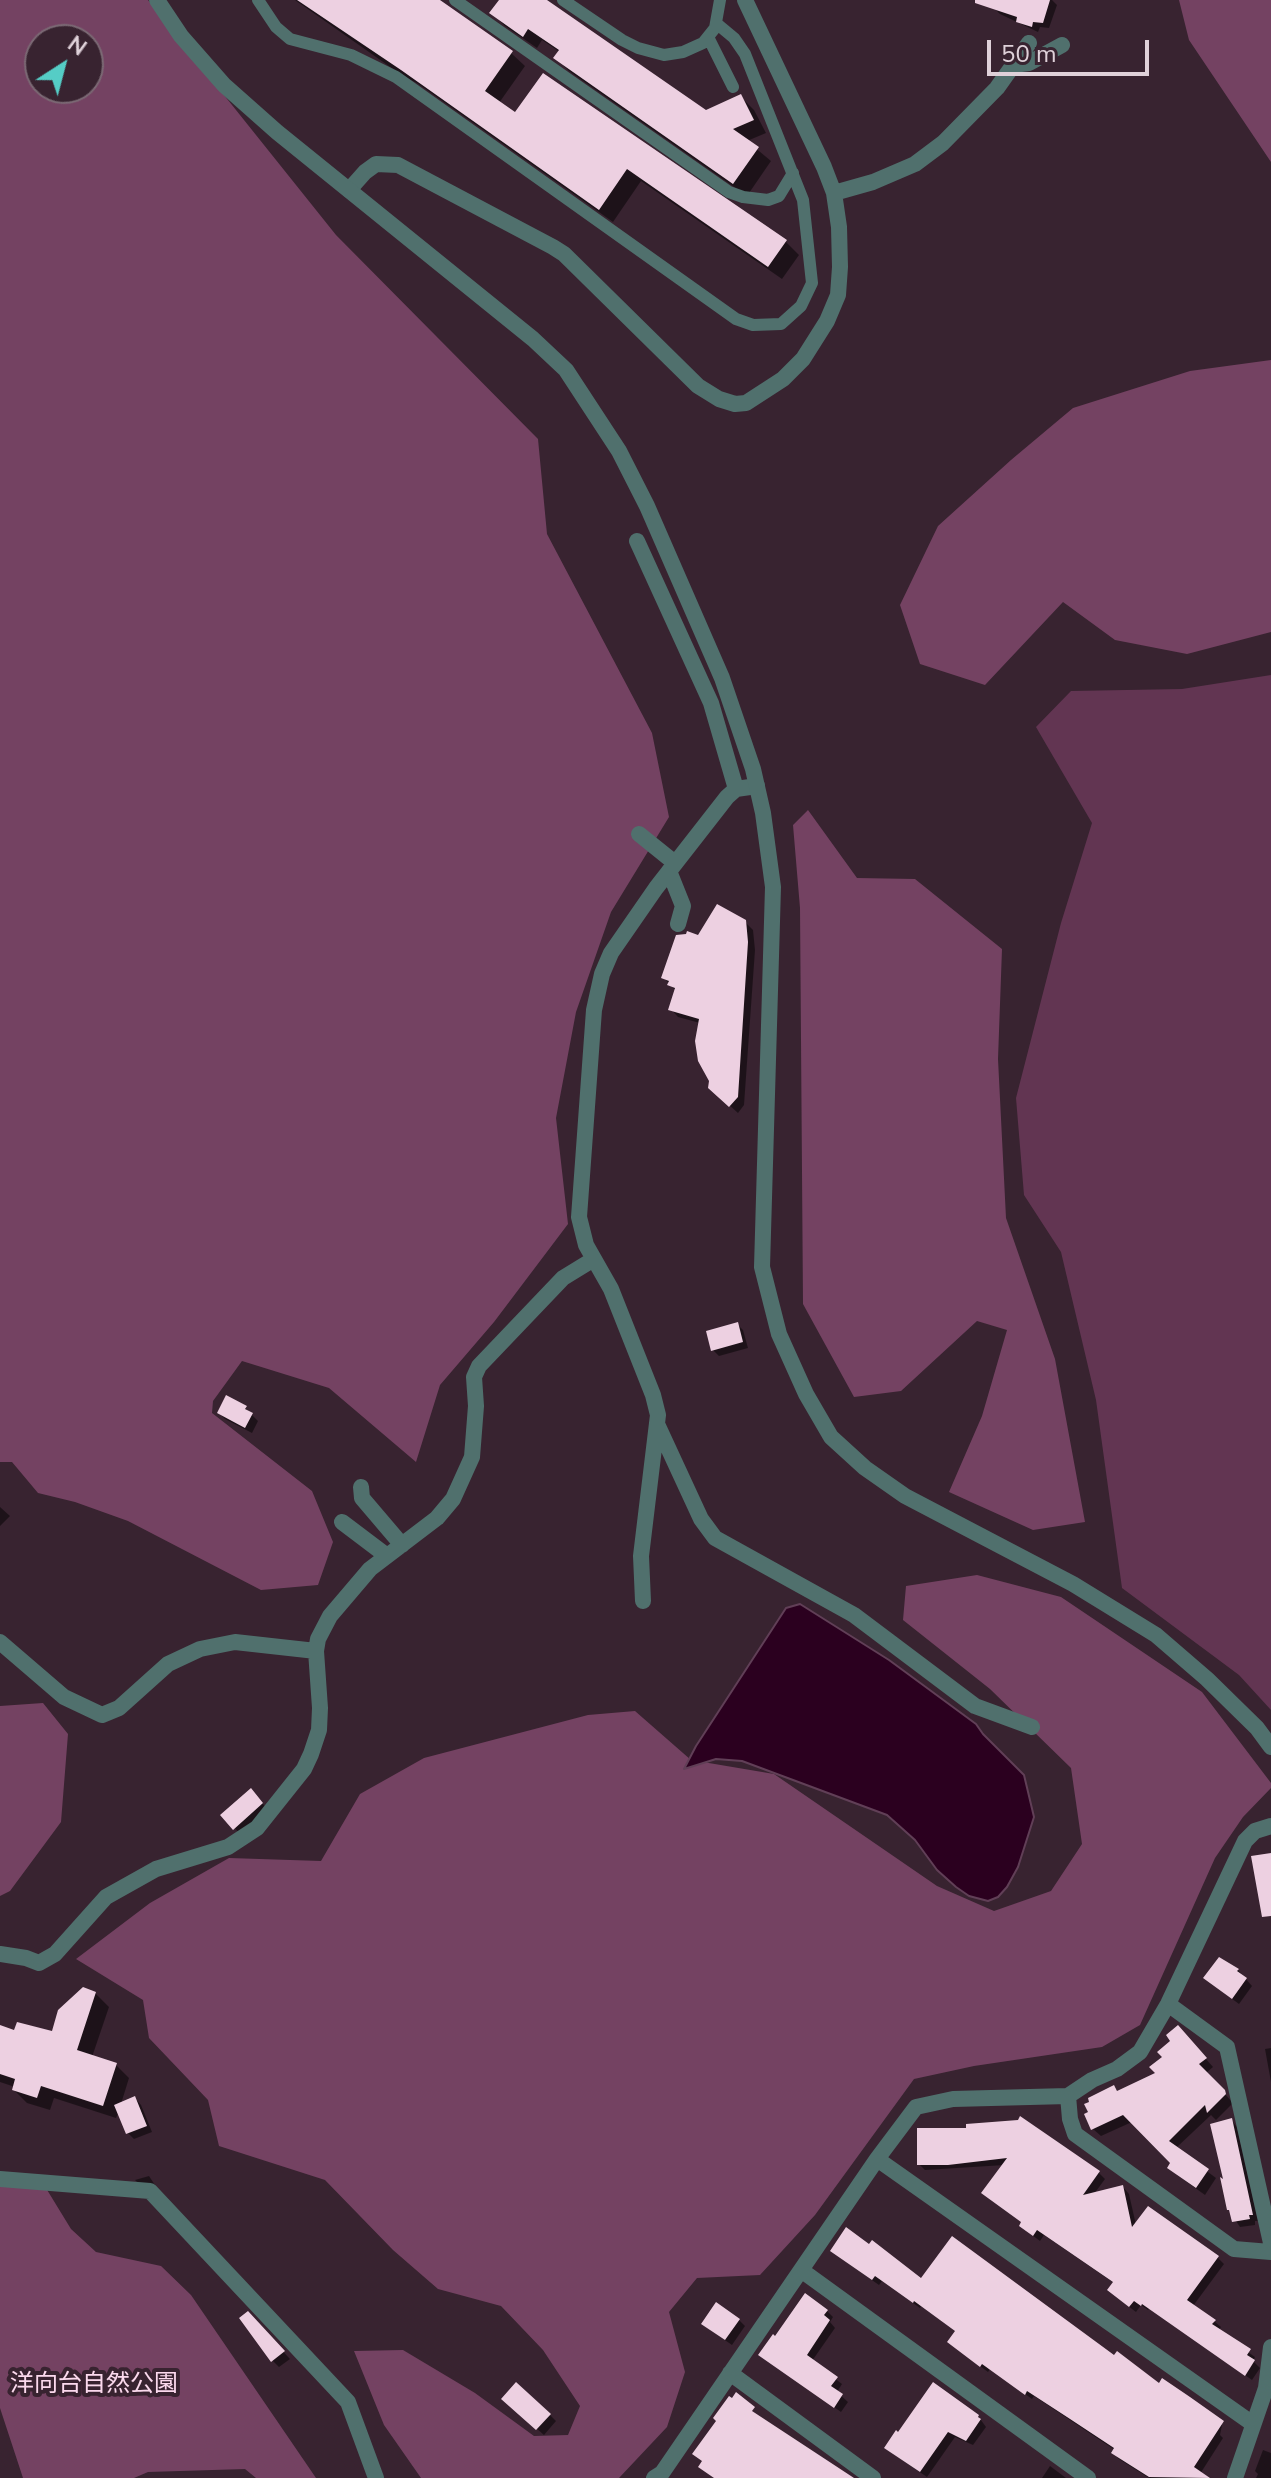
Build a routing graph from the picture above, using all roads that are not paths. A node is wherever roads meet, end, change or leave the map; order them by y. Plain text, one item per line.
1 (157, 0) edge
2 (258, 0) edge
3 (455, 0) edge
4 (563, 0) edge
5 (720, 0) edge
6 (745, 0) edge
7 (716, 23) junction
8 (708, 37) junction
9 (1029, 43) dead end
10 (1062, 45) dead end
11 (1013, 65) junction
12 (733, 87) dead end
13 (793, 173) junction
14 (349, 190) junction
15 (834, 193) junction
16 (637, 541) dead end
17 (757, 786) junction
18 (736, 789) junction
19 (639, 834) dead end
20 (672, 867) junction
21 (678, 924) dead end
22 (594, 1259) junction
23 (658, 1424) junction
24 (361, 1487) dead end
25 (342, 1522) dead end
26 (402, 1545) junction
27 (387, 1556) junction
28 (643, 1601) dead end
29 (0, 1642) edge
30 (316, 1651) junction
31 (1032, 1727) dead end
32 (1271, 1747) edge
33 (1271, 1826) edge
34 (0, 1954) edge
35 (1168, 2004) junction
36 (1068, 2096) junction
37 (877, 2159) junction
38 (0, 2179) edge
39 (1271, 2243) edge
40 (1271, 2252) edge
41 (801, 2270) junction
42 (1271, 2347) edge
43 (730, 2373) junction
44 (1253, 2424) junction
45 (661, 2476) edge
46 (376, 2478) edge
47 (873, 2478) edge
48 (1088, 2478) edge
49 (1235, 2478) edge

1 - 14 street
2 - 13 lane
3 - 13 lane
4 - 8 lane
5 - 7 lane
6 - 15 street
7 - 8 lane
7 - 13 lane
8 - 12 lane
9 - 11 street
10 - 11 street
11 - 15 street
14 - 15 street
14 - 17 street
16 - 18 street
17 - 18 street
17 - 32 street
18 - 20 street
19 - 20 street
20 - 21 street
20 - 22 street
22 - 23 street
22 - 26 street
23 - 28 street
23 - 31 street
24 - 26 street
25 - 27 street
26 - 27 street
27 - 30 street
29 - 30 street
30 - 34 street
33 - 35 street
35 - 36 street
35 - 39 street
36 - 37 street
36 - 40 street
37 - 41 street
37 - 44 street
38 - 46 street
41 - 43 street
41 - 48 street
42 - 44 street
43 - 45 street
43 - 47 street
44 - 49 street

